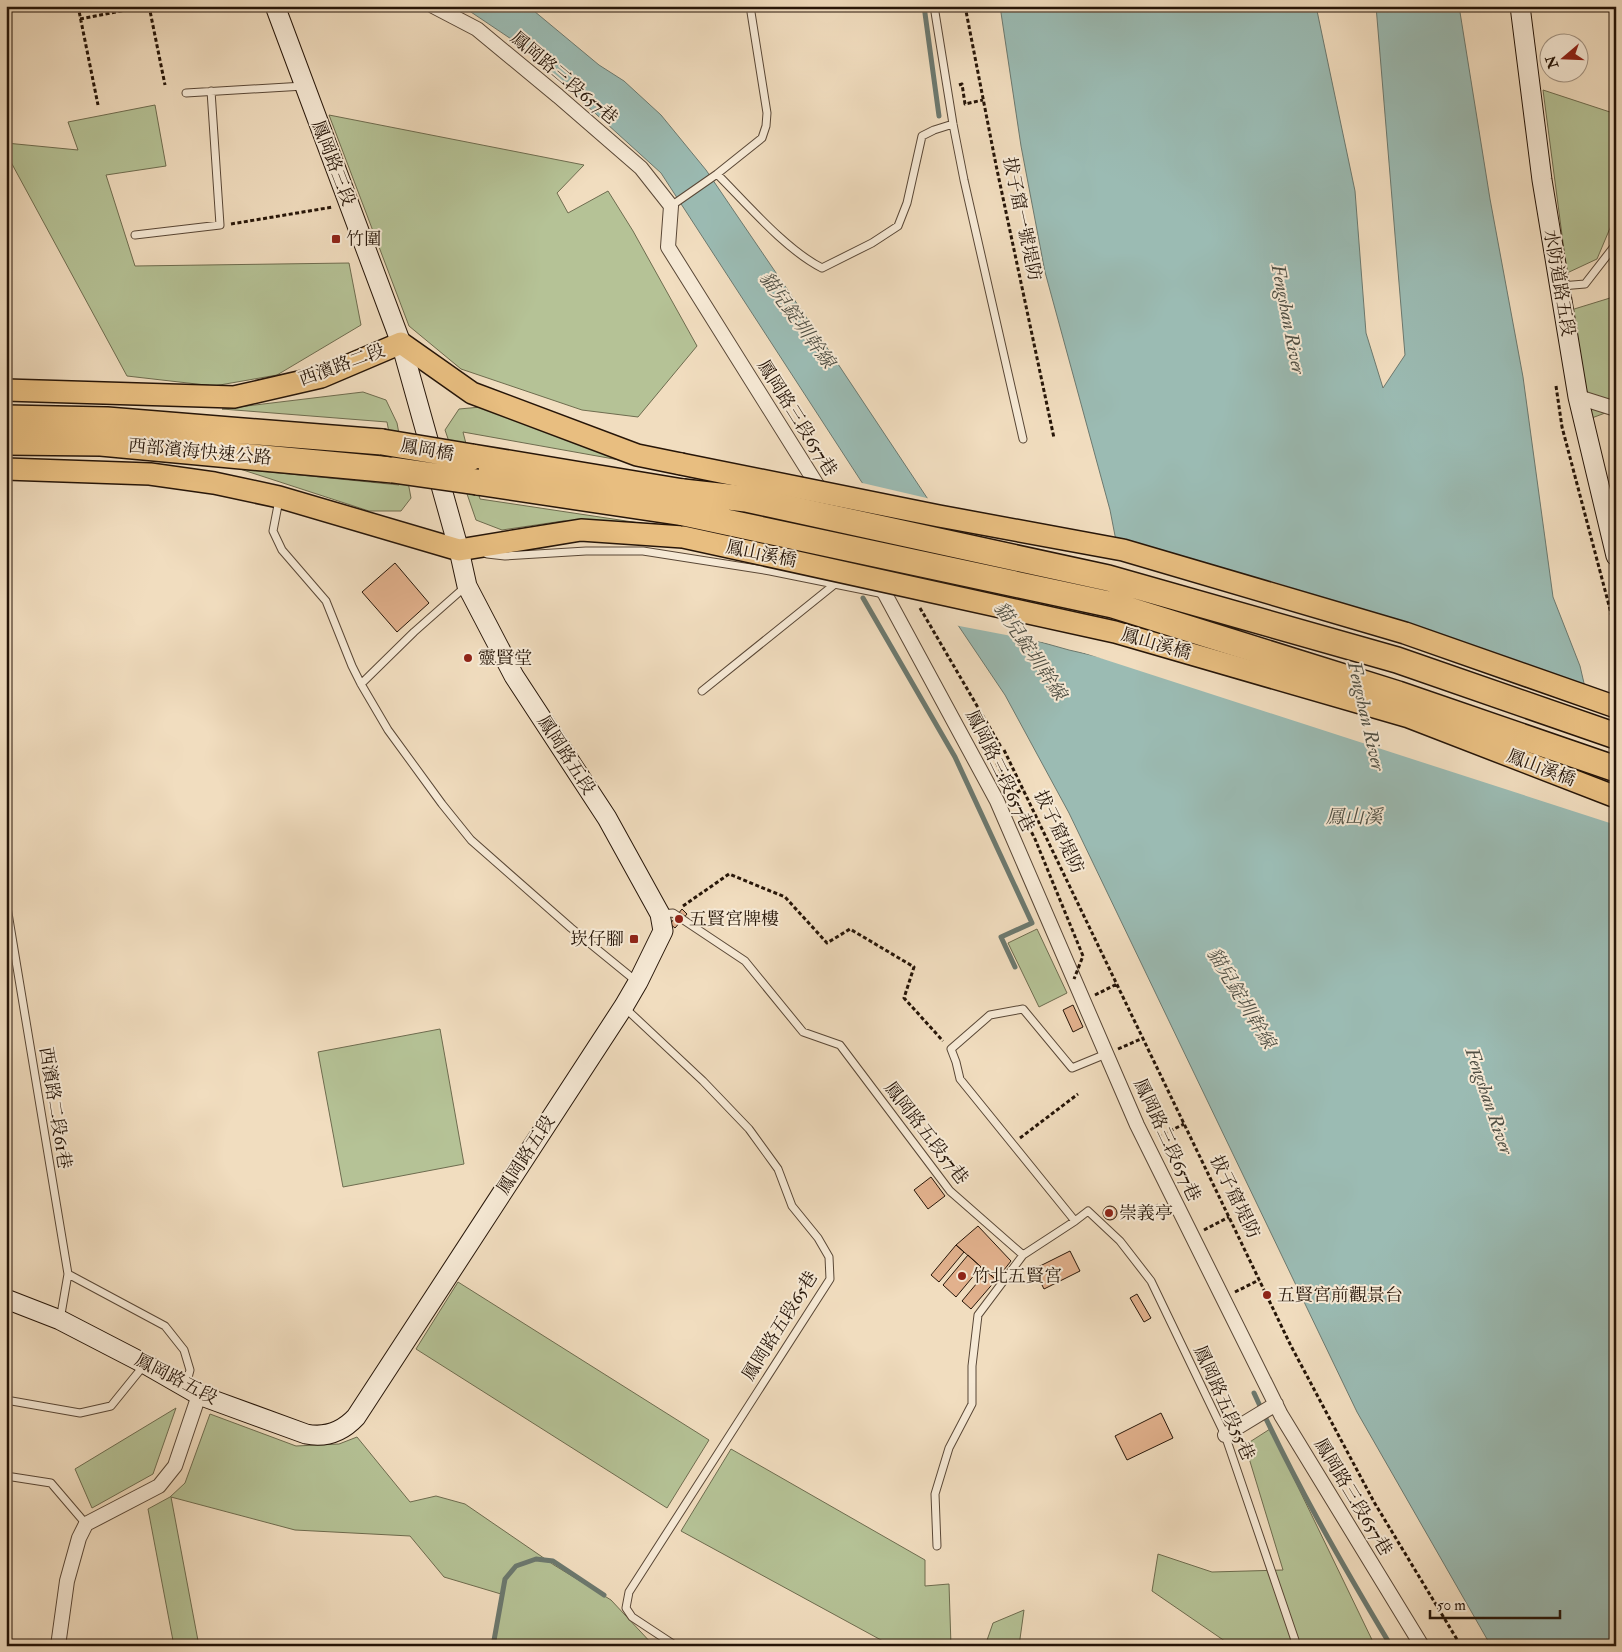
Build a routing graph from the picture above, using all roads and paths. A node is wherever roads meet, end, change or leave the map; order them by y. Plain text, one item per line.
1 (78, 6) edge
2 (147, 6) edge
3 (275, 6) edge
4 (433, 6) edge
5 (750, 6) edge
6 (934, 6) edge
7 (965, 6) edge
8 (1520, 6) edge
9 (80, 20) junction
10 (165, 84) dead end
11 (305, 86) junction
12 (947, 87) junction
13 (211, 92) junction
14 (186, 93) dead end
15 (983, 100) junction
16 (98, 105) dead end
17 (953, 124) junction
18 (717, 174) junction
19 (349, 204) junction
20 (671, 206) junction
21 (220, 226) junction
22 (135, 235) dead end
23 (1616, 244) edge
24 (1560, 286) junction
25 (401, 343) junction
26 (6, 390) edge
27 (1578, 397) junction
28 (1616, 409) edge
29 (6, 418) edge
30 (1054, 438) dead end
31 (1023, 439) dead end
32 (6, 442) edge
33 (382, 442) joint
34 (6, 469) edge
35 (393, 470) joint
36 (279, 497) junction
37 (683, 514) junction
38 (459, 550) junction
39 (1616, 556) edge
40 (835, 584) junction
41 (467, 586) junction
42 (907, 586) junction
43 (886, 594) junction
44 (361, 684) junction
45 (702, 691) dead end
46 (1616, 707) edge
47 (1616, 736) edge
48 (1004, 750) dead end
49 (1616, 769) edge
50 (1616, 797) edge
51 (6, 901) edge
52 (667, 913) junction
53 (1074, 979) junction
54 (638, 982) junction
55 (1117, 984) junction
56 (1083, 1001) junction
57 (624, 1006) junction
58 (1143, 1038) junction
59 (951, 1049) junction
60 (1106, 1054) junction
61 (1078, 1094) dead end
62 (1184, 1124) junction
63 (1146, 1143) junction
64 (1012, 1144) junction
65 (1229, 1217) junction
66 (1075, 1221) junction
67 (1192, 1236) junction
68 (1023, 1255) junction
69 (68, 1274) junction
70 (1259, 1280) junction
71 (1223, 1298) junction
72 (6, 1299) edge
73 (60, 1320) junction
74 (145, 1364) junction
75 (192, 1391) junction
76 (6, 1400) edge
77 (1276, 1404) junction
78 (1225, 1435) junction
79 (6, 1476) edge
80 (86, 1524) junction
81 (937, 1546) dead end
82 (58, 1646) edge
83 (676, 1646) edge
84 (1297, 1646) edge
85 (1422, 1646) edge
86 (1461, 1646) edge

1 - 9 path
2 - 9 path
2 - 10 path
3 - 11 street, 鳳岡路三段
4 - 20 street, 鳳岡路三段657巷
5 - 18 lane
6 - 12 lane
7 - 15 path, 拔子窟一號堤防
8 - 24 street, 水防道路五段
9 - 16 path
11 - 13 lane
11 - 19 street, 鳳岡路三段
12 - 15 path
12 - 17 lane
13 - 14 lane
13 - 21 lane
15 - 30 path, 拔子窟一號堤防
17 - 18 lane
17 - 31 lane
18 - 20 lane
19 - 21 path
19 - 25 street, 鳳岡路三段
20 - 43 street, 鳳岡路三段657巷
21 - 22 lane
23 - 24 lane
24 - 27 street, 水防道路五段
25 - 26 main road, 西濱路二段
25 - 38 street, 鳳岡路三段
25 - 46 main road, 西濱路二段, bridge
27 - 28 street
27 - 39 street, 水防道路五段
29 - 33 highway, 西部濱海快速公路
32 - 35 highway, 西部濱海快速公路
33 - 37 highway, 鳳岡橋, bridge
34 - 36 main road
35 - 37 highway, 鳳岡橋, bridge
36 - 38 main road
36 - 44 lane
37 - 38 main road
37 - 42 main road, 鳳山溪橋, bridge
37 - 47 highway, bridge
37 - 49 highway, 鳳山溪橋, bridge
38 - 40 lane
38 - 41 street, 鳳岡路五段
40 - 43 lane
40 - 45 lane
41 - 44 lane
41 - 52 street, 鳳岡路五段
42 - 50 main road, 鳳山溪橋, bridge
42 - 53 path, bridge
43 - 53 street, 鳳岡路三段657巷
44 - 54 lane
48 - 55 path, 拔子窟堤防
51 - 69 lane, 西濱路二段61巷
52 - 54 street, 鳳岡路五段
52 - 59 path
52 - 68 lane, 鳳岡路五段57巷
53 - 56 street, 鳳岡路三段657巷
54 - 57 street, 鳳岡路五段
55 - 56 path
55 - 58 path, 拔子窟堤防
56 - 60 street, 鳳岡路三段657巷
57 - 75 street, 鳳岡路五段
57 - 83 lane, 鳳岡路五段65巷
58 - 60 path
58 - 62 path, 拔子窟堤防
59 - 60 lane
59 - 64 lane
60 - 63 street, 鳳岡路三段657巷
61 - 64 path
62 - 63 path
62 - 65 path, 拔子窟堤防
63 - 67 street, 鳳岡路三段657巷
64 - 66 lane
65 - 67 path
65 - 70 path, 拔子窟堤防
66 - 68 lane, 鳳岡路五段55巷
66 - 78 lane, 鳳岡路五段55巷
67 - 71 street, 鳳岡路三段657巷
68 - 81 lane
69 - 73 lane, 西濱路二段61巷
69 - 75 lane
70 - 71 path
70 - 86 path, 拔子窟堤防
71 - 77 street, 鳳岡路三段657巷
72 - 73 street, 鳳岡路五段
73 - 74 street, 鳳岡路五段
74 - 75 street, 鳳岡路五段
74 - 76 lane
75 - 80 street
77 - 78 street
77 - 85 street, 鳳岡路三段657巷
78 - 84 lane, 鳳岡路五段55巷
79 - 80 lane
80 - 82 street

